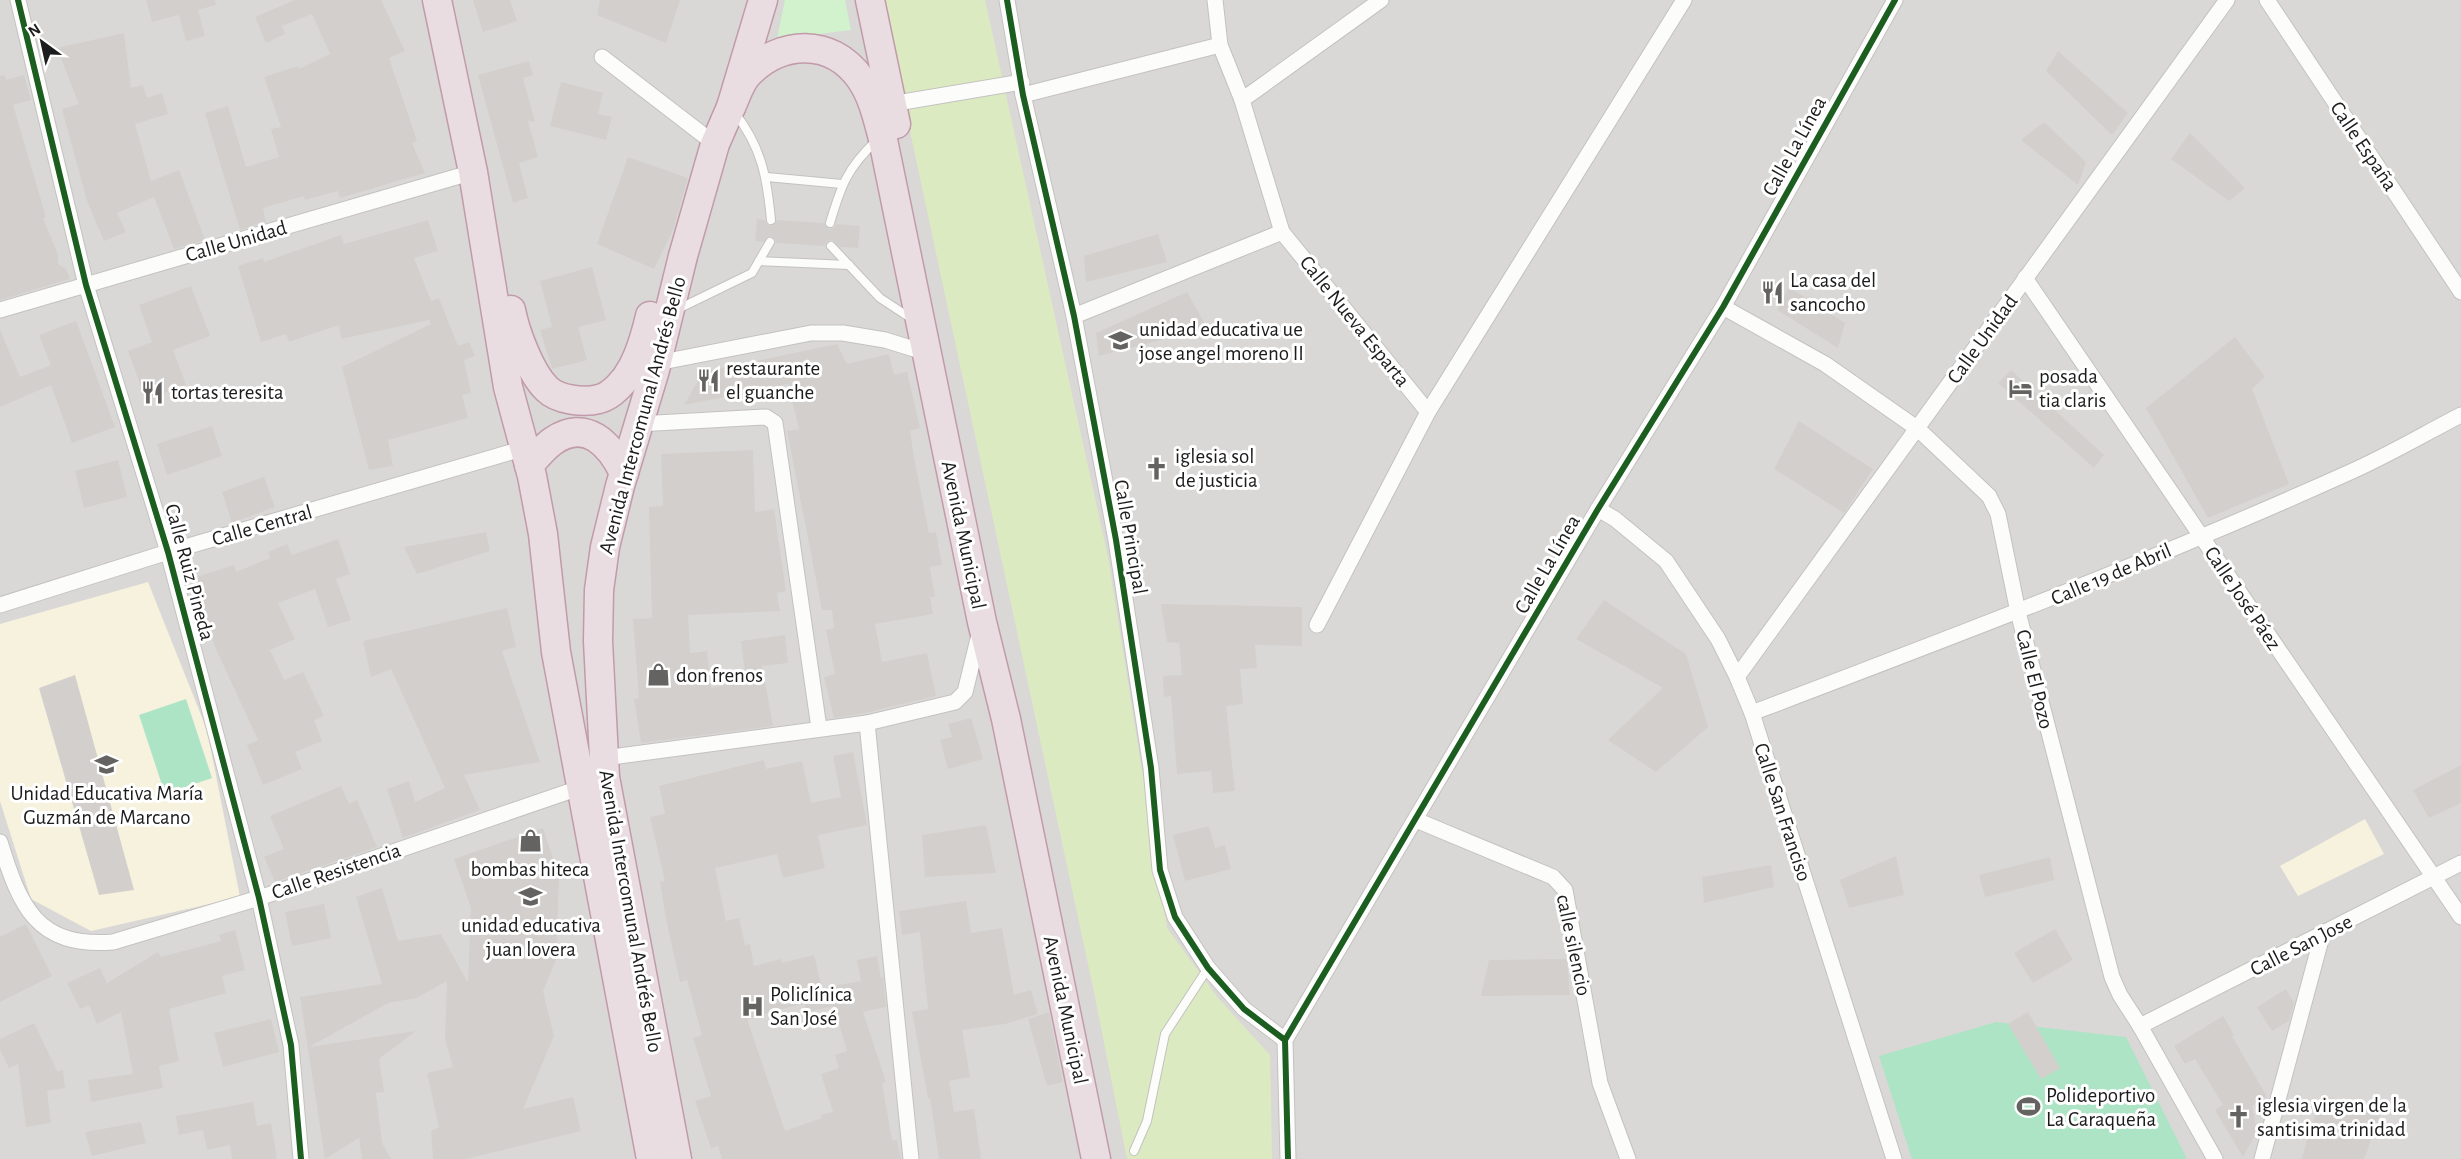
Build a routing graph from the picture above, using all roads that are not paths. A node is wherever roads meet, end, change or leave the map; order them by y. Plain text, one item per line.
1 (18, 0) edge
2 (436, 0) edge
3 (763, 0) edge
4 (870, 0) edge
5 (1007, 0) edge
6 (1215, 0) edge
7 (1381, 0) edge
8 (1684, 0) edge
9 (1895, 0) edge
10 (2227, 0) edge
11 (2267, 0) edge
12 (1221, 45) junction
13 (602, 57) dead end
14 (1023, 88) junction
15 (1242, 99) junction
16 (891, 104) junction
17 (731, 107) junction
18 (882, 135) junction
19 (715, 144) junction
20 (473, 172) junction
21 (767, 177) junction
22 (842, 184) junction
23 (771, 220) dead end
24 (830, 223) dead end
25 (1282, 232) junction
26 (770, 242) dead end
27 (831, 246) dead end
28 (683, 256) junction
29 (759, 261) junction
30 (849, 265) junction
31 (2025, 278) junction
32 (86, 285) junction
33 (2461, 292) edge
34 (1723, 307) junction
35 (0, 310) edge
36 (669, 313) junction
37 (1074, 316) junction
38 (924, 339) junction
39 (657, 363) junction
40 (1428, 412) junction
41 (2461, 415) edge
42 (638, 424) junction
43 (1918, 429) junction
44 (527, 457) junction
45 (624, 473) junction
46 (1598, 509) junction
47 (2201, 536) junction
48 (168, 552) junction
49 (0, 605) edge
50 (2018, 612) junction
51 (982, 622) junction
52 (1317, 625) dead end
53 (1737, 677) junction
54 (1752, 713) junction
55 (867, 723) junction
56 (819, 728) junction
57 (604, 758) junction
58 (582, 787) junction
59 (1416, 820) junction
60 (0, 842) edge
61 (2461, 863) edge
62 (2433, 878) junction
63 (259, 898) junction
64 (2461, 917) edge
65 (1057, 933) junction
66 (2322, 936) junction
67 (1208, 968) junction
68 (2140, 1026) junction
69 (1285, 1040) junction
70 (1121, 1155) edge
71 (300, 1159) edge
72 (651, 1159) edge
73 (676, 1159) edge
74 (911, 1159) edge
75 (1096, 1159) edge
76 (1288, 1159) edge
77 (1628, 1159) edge
78 (1894, 1159) edge
79 (2215, 1159) edge
80 (2262, 1159) edge

1 - 32 street, Calle Ruiz Pineda
2 - 20 highway, Avenida Intercomunal Andrés Bello
3 - 17 highway, Avenida Intercomunal Andrés Bello
4 - 16 highway, Avenida Municipal
5 - 14 street, Calle Principal
6 - 12 street, Calle Nueva Esparta
7 - 15 street
8 - 40 street
9 - 34 street, Calle La Línea
10 - 31 street, Calle Unidad
11 - 33 street, Calle España
12 - 14 street
12 - 15 street, Calle Nueva Esparta
13 - 19 street
14 - 16 street
14 - 37 street, Calle Principal
15 - 25 street, Calle Nueva Esparta
16 - 65 highway, Avenida Municipal
17 - 18 highway, Avenida Municipal
17 - 19 highway, Avenida Intercomunal Andrés Bello
17 - 21 lane
18 - 22 lane
18 - 38 highway, Avenida Municipal
19 - 28 highway, Avenida Intercomunal Andrés Bello
20 - 28 highway
20 - 32 street, Calle Unidad
20 - 44 highway, Avenida Intercomunal Andrés Bello
21 - 22 lane
21 - 23 lane
22 - 24 lane
25 - 37 street
25 - 40 street, Calle Nueva Esparta
26 - 29 lane
27 - 30 lane
28 - 36 highway, Avenida Intercomunal Andrés Bello
29 - 30 lane
29 - 36 lane
30 - 38 lane
31 - 43 street, Calle Unidad
31 - 47 street, Calle José Páez
32 - 35 street, Calle Unidad
32 - 48 street, Calle Ruiz Pineda
34 - 43 street, Calle El Pozo
34 - 46 street, Calle La Línea
36 - 39 highway, Avenida Intercomunal Andrés Bello
37 - 67 street, Calle Principal
38 - 39 street
38 - 51 highway, Avenida Municipal
39 - 42 highway, Avenida Intercomunal Andrés Bello
40 - 52 street
41 - 47 street, Calle 19 de Abril
42 - 45 highway, Avenida Intercomunal Andrés Bello
42 - 56 street
43 - 50 street, Calle El Pozo
43 - 53 street, Calle Unidad
44 - 45 highway
44 - 48 street, Calle Central
44 - 58 highway, Avenida Intercomunal Andrés Bello
45 - 57 highway, Avenida Intercomunal Andrés Bello
46 - 53 street, Calle San Franciso
46 - 59 street, Calle La Línea
47 - 50 street, Calle 19 de Abril
47 - 62 street, Calle José Páez
48 - 49 street, Calle Central
48 - 63 street, Calle Ruiz Pineda
50 - 54 street, Calle 19 de Abril
50 - 68 street, Calle El Pozo
51 - 55 street
51 - 65 highway, Avenida Municipal
53 - 54 street, Calle San Franciso
54 - 78 street, Calle San Franciso
55 - 56 street
55 - 74 street
56 - 57 street
57 - 73 highway, Avenida Intercomunal Andrés Bello
58 - 63 street, Calle Resistencia
58 - 72 highway, Avenida Intercomunal Andrés Bello
59 - 69 street, Calle La Línea
59 - 77 street, calle silencio
60 - 63 street, Calle Resistencia
61 - 62 street, Calle San Jose
62 - 64 street, Calle José Páez
62 - 66 street, Calle San Jose
63 - 71 street, Calle Ruiz Pineda
65 - 70 highway, Avenida Municipal
65 - 75 highway, Avenida Municipal
66 - 68 street, Calle San Jose
66 - 80 street
67 - 69 street, Calle Principal
67 - 70 lane
68 - 79 street, Calle El Pozo
69 - 76 street

